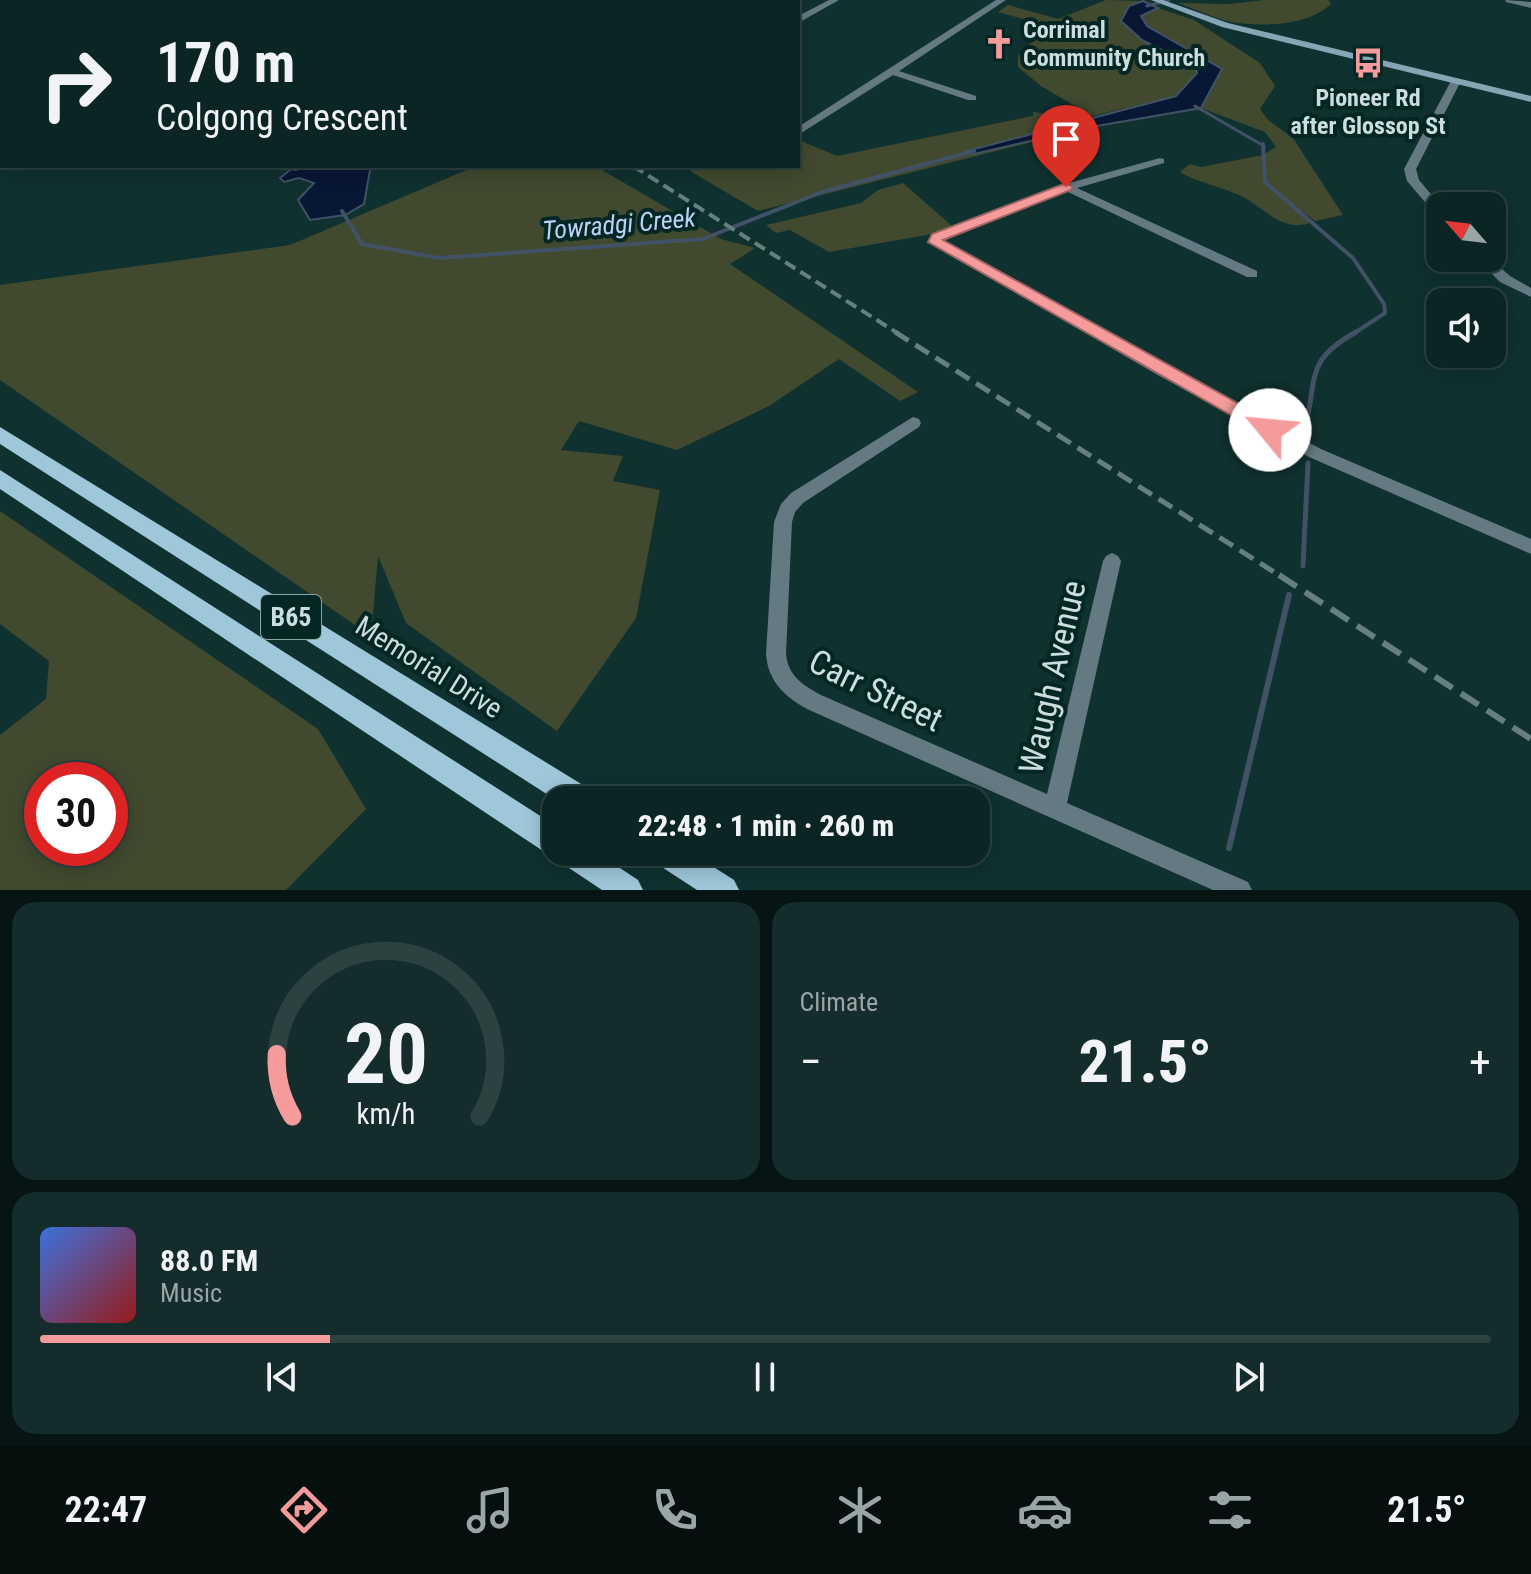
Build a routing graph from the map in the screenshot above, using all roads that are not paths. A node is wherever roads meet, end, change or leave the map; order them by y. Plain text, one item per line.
1 (835, 0) edge
2 (1002, 0) edge
3 (1155, 0) edge
4 (1509, 0) edge
5 (1531, 5) edge
6 (800, 19) edge
7 (891, 71) junction
8 (1456, 81) junction
9 (972, 98) dead end
10 (1531, 99) edge
11 (800, 131) edge
12 (1160, 161) dead end
13 (1066, 187) junction
14 (1426, 196) edge
15 (1497, 272) edge
16 (1252, 274) dead end
17 (1531, 293) edge
18 (913, 423) dead end
19 (0, 434) edge
20 (0, 478) edge
21 (1531, 547) edge
22 (1112, 561) dead end
23 (559, 786) edge
24 (1055, 807) junction
25 (542, 834) edge
26 (591, 866) edge
27 (686, 866) edge
28 (628, 890) edge
29 (724, 890) edge
30 (1240, 890) edge

1 - 6 street
2 - 7 street
3 - 8 main road
4 - 5 street
7 - 9 street
7 - 11 street
8 - 10 main road
8 - 14 street
12 - 13 street
13 - 16 street
13 - 21 street
15 - 17 street
18 - 24 street, Carr Street
19 - 23 main road, Memorial Drive / B65
20 - 25 main road, B65
22 - 24 street, Waugh Avenue
24 - 30 street, Carr Street
26 - 28 main road
27 - 29 main road

